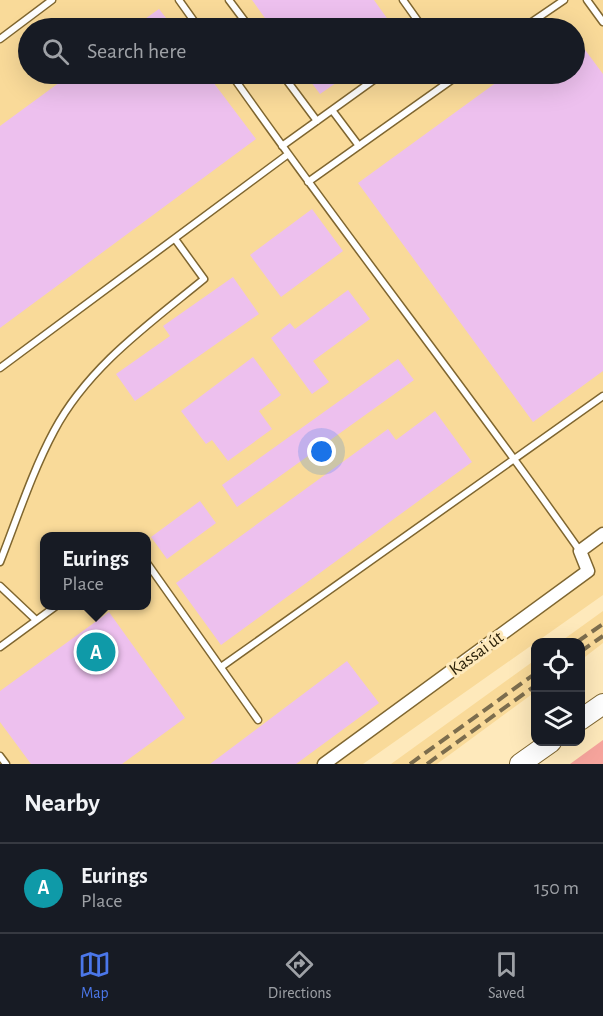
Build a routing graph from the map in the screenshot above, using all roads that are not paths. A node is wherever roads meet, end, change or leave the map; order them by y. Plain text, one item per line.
1 (52, 0) edge
2 (179, 0) edge
3 (229, 0) edge
4 (403, 0) edge
5 (564, 0) edge
6 (587, 0) edge
7 (28, 18) edge
8 (192, 18) edge
9 (242, 18) edge
10 (416, 18) edge
11 (538, 18) edge
12 (603, 22) edge
13 (18, 26) edge
14 (0, 39) edge
15 (238, 84) edge
16 (289, 84) edge
17 (368, 84) edge
18 (445, 84) edge
19 (333, 110) junction
20 (316, 121) junction
21 (282, 146) junction
22 (359, 146) junction
23 (287, 155) junction
24 (308, 182) junction
25 (175, 239) junction
26 (0, 368) edge
27 (603, 396) edge
28 (516, 459) junction
29 (603, 534) edge
30 (580, 551) junction
31 (0, 562) edge
32 (151, 569) edge
33 (0, 586) edge
34 (50, 610) edge
35 (36, 620) junction
36 (0, 647) edge
37 (221, 668) junction
38 (603, 704) edge
39 (585, 717) edge
40 (258, 720) dead end
41 (544, 746) edge
42 (0, 756) edge
43 (6, 764) edge
44 (324, 764) edge
45 (520, 764) edge

1 - 7 lane
2 - 8 lane
3 - 9 lane
4 - 10 lane
5 - 11 lane
6 - 12 lane
13 - 14 lane
15 - 21 lane
16 - 20 lane
17 - 19 lane
18 - 22 lane
19 - 20 lane
19 - 22 lane
20 - 21 lane
21 - 23 lane
22 - 24 lane
23 - 24 lane
23 - 25 lane
24 - 28 lane
25 - 26 lane
25 - 31 lane
27 - 28 lane
28 - 30 lane
28 - 37 lane
29 - 30 street
30 - 44 street, Kassai út
32 - 37 lane
33 - 35 lane
34 - 35 lane
35 - 36 lane
37 - 40 lane
38 - 39 main road
41 - 45 main road
42 - 43 lane

